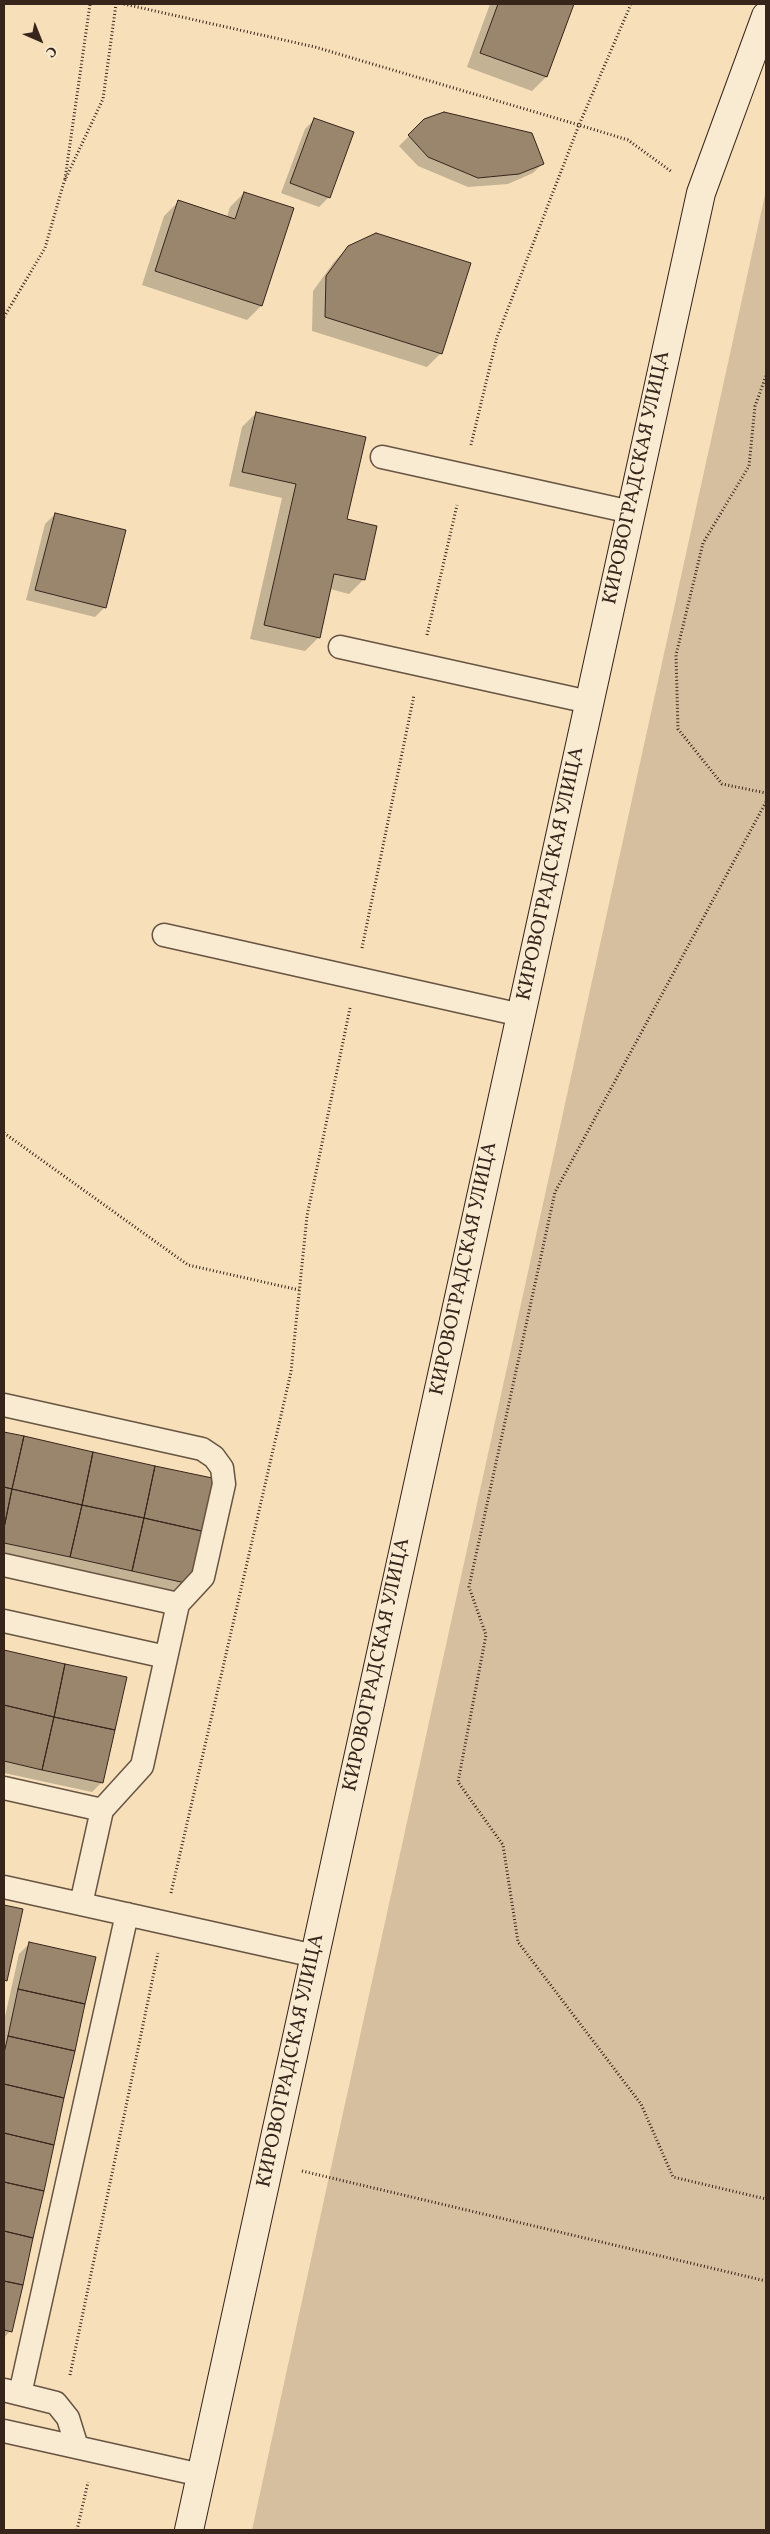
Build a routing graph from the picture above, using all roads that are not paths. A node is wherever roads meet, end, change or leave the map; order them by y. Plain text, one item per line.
1 (766, 16) edge
2 (382, 457) dead end
3 (631, 512) junction
4 (340, 647) dead end
5 (589, 702) junction
6 (164, 936) dead end
7 (521, 1015) junction
8 (4, 1405) edge
9 (4, 1565) edge
10 (178, 1604) junction
11 (4, 1621) edge
12 (166, 1657) junction
13 (4, 1788) edge
14 (102, 1810) junction
15 (4, 1887) edge
16 (81, 1904) junction
17 (127, 1914) junction
18 (315, 1956) junction
19 (12, 2392) edge
20 (4, 2431) edge
21 (86, 2449) junction
22 (201, 2475) junction
23 (189, 2530) edge

1 - 3 main road, КИРОВОГРАДСКАЯ УЛИЦА
2 - 3 lane
3 - 5 main road, КИРОВОГРАДСКАЯ УЛИЦА
4 - 5 lane
5 - 7 main road, КИРОВОГРАДСКАЯ УЛИЦА
6 - 7 lane
7 - 18 main road, КИРОВОГРАДСКАЯ УЛИЦА
8 - 10 lane
9 - 10 lane
10 - 12 lane
11 - 12 lane
12 - 14 lane
13 - 14 lane
14 - 16 lane
15 - 16 lane
16 - 17 lane
17 - 18 lane
17 - 19 lane
18 - 22 main road, КИРОВОГРАДСКАЯ УЛИЦА
19 - 21 lane
20 - 21 lane
21 - 22 lane
22 - 23 main road, КИРОВОГРАДСКАЯ УЛИЦА

